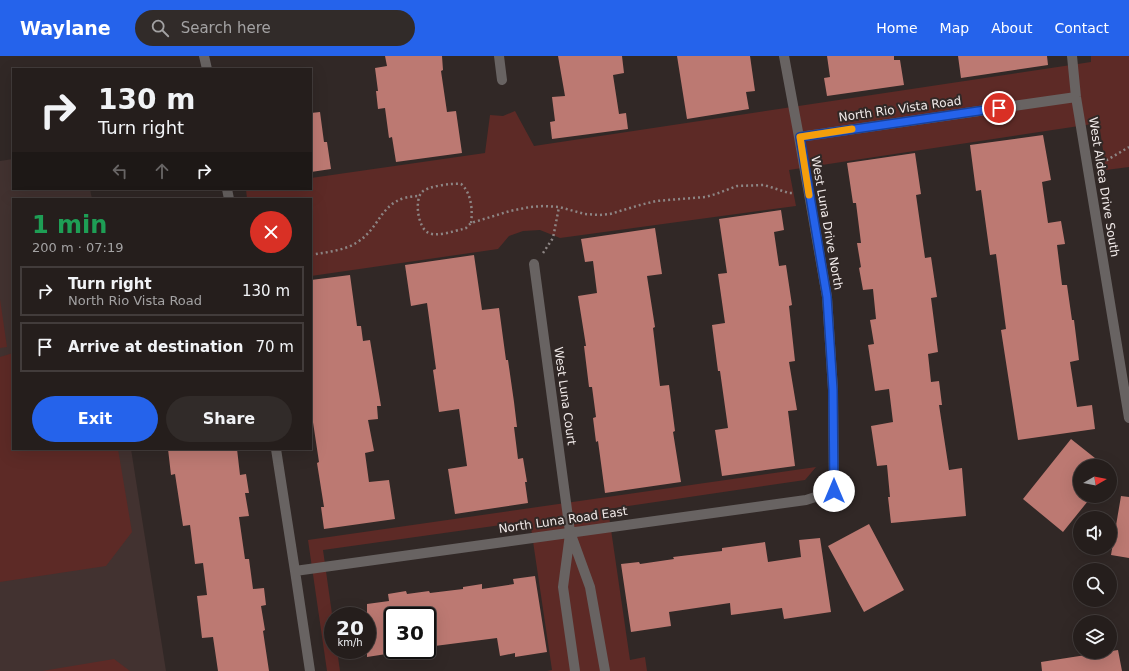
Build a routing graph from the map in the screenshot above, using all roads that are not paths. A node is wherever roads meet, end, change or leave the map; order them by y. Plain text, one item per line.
1 (204, 56) edge
2 (499, 56) edge
3 (784, 56) edge
4 (1072, 56) edge
5 (207, 68) edge
6 (502, 80) dead end
7 (1076, 97) junction
8 (800, 137) junction
9 (534, 264) road end
10 (1129, 418) edge
11 (276, 450) edge
12 (834, 491) joint
13 (570, 532) junction
14 (295, 571) junction
15 (310, 671) edge
16 (575, 671) edge
17 (605, 671) edge

1 - 5 street
2 - 6 street
3 - 8 street, West Luna Drive North
4 - 7 street, West Aldea Drive South
7 - 8 street, North Rio Vista Road
7 - 10 street, West Aldea Drive South
8 - 12 street, West Luna Drive North
9 - 13 street, West Luna Court
11 - 14 street
12 - 13 street, North Luna Road East
13 - 14 street, North Luna Road East
13 - 16 street
13 - 17 street
14 - 15 street

